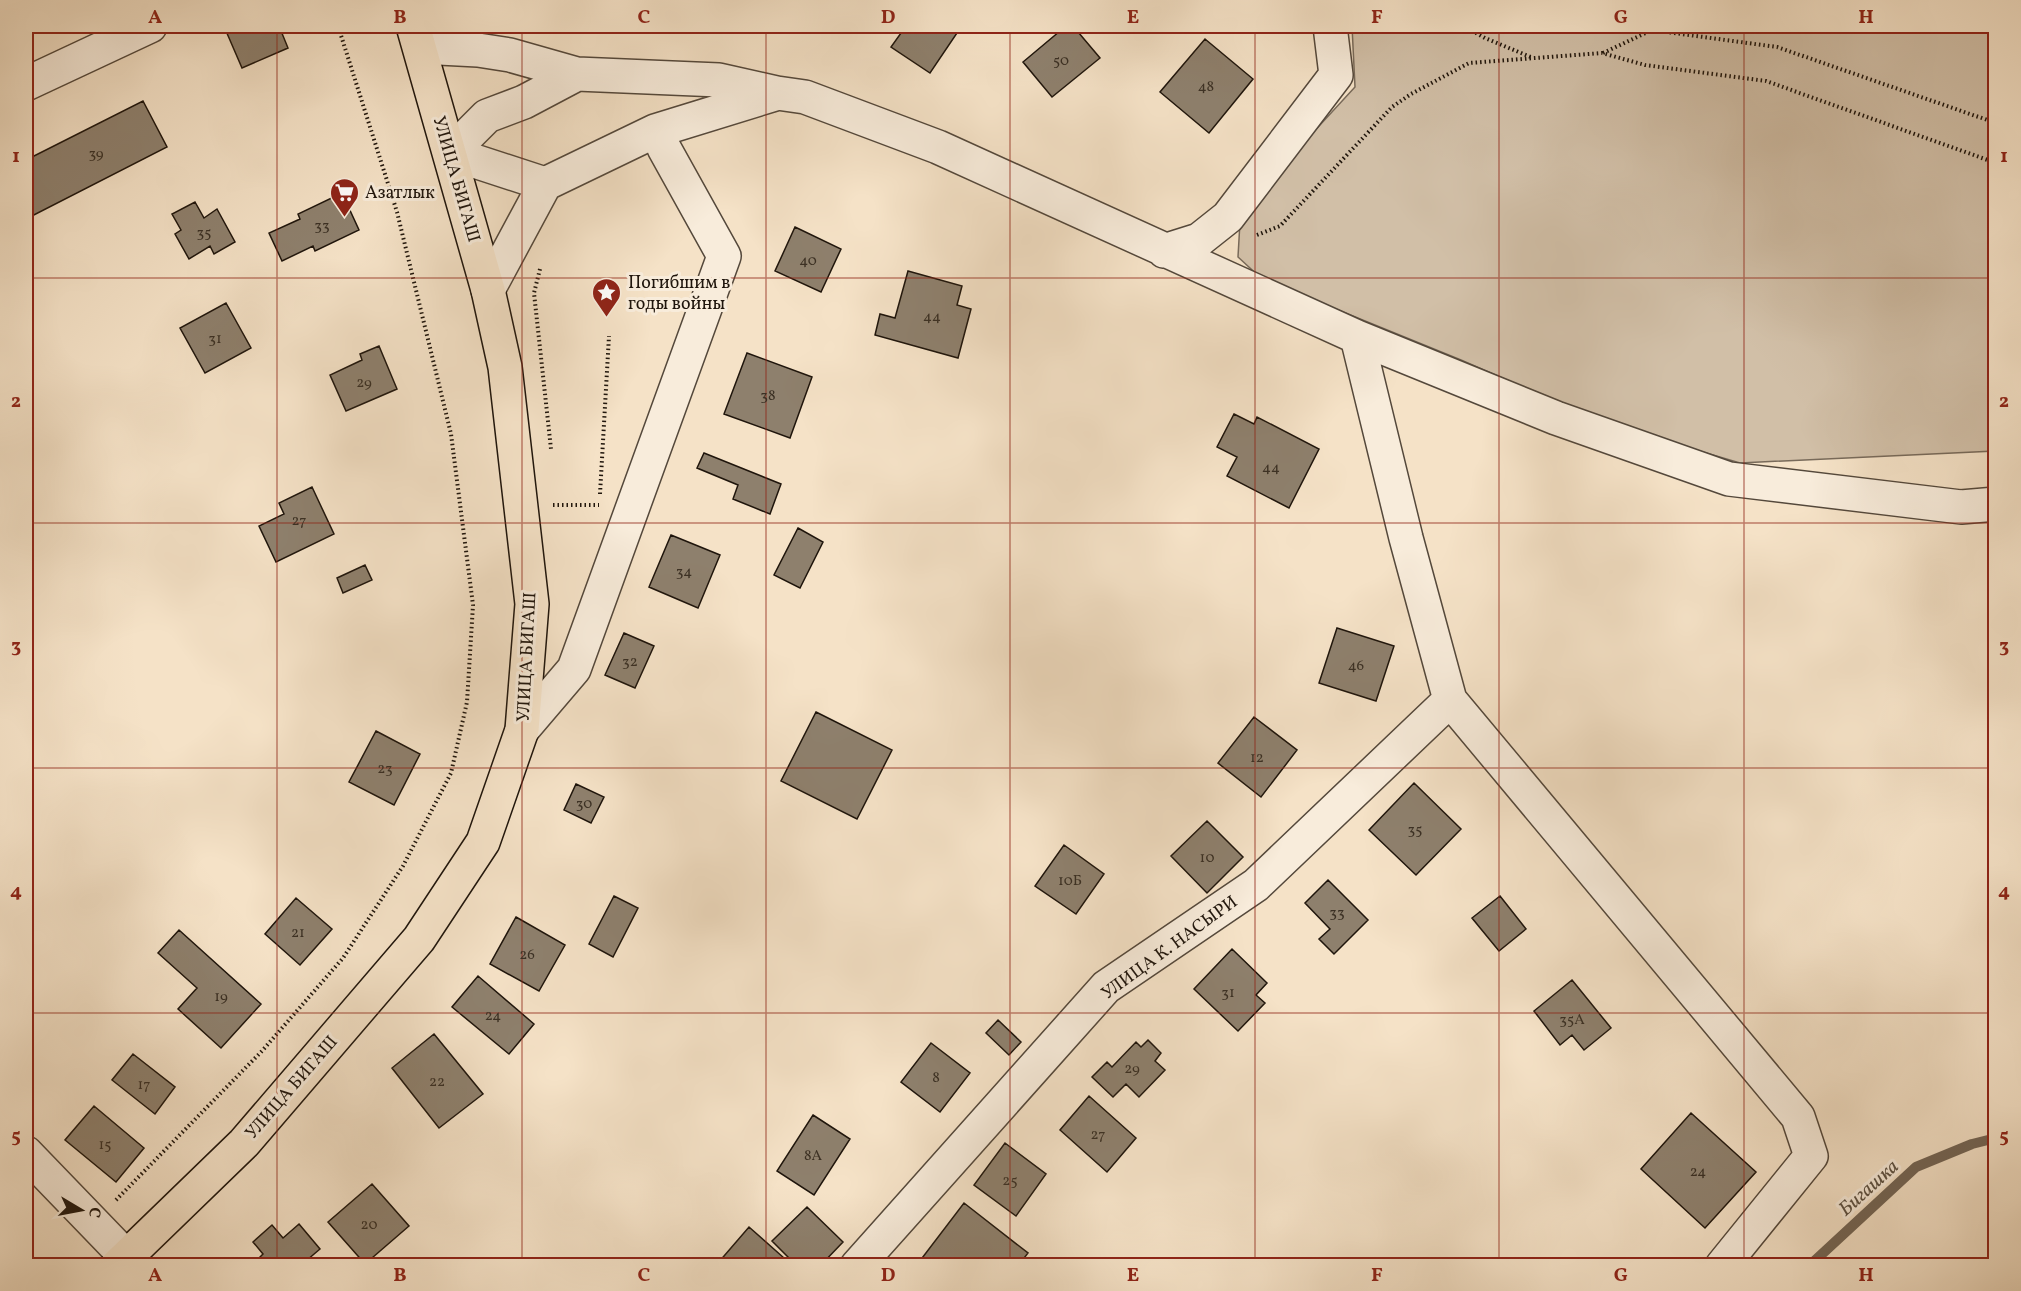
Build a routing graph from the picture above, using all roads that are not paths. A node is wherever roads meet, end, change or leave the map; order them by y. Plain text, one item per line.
1 (150, 26) edge
2 (1330, 26) edge
3 (416, 37) edge
4 (578, 74) junction
5 (26, 84) edge
6 (777, 93) junction
7 (664, 148) dead end
8 (450, 153) junction
9 (545, 184) junction
10 (1164, 251) junction
11 (488, 290) junction
12 (1357, 337) junction
13 (1995, 504) edge
14 (1450, 699) junction
15 (522, 730) junction
16 (26, 1153) edge
17 (126, 1263) edge
18 (857, 1266) edge
19 (1722, 1266) edge

1 - 5 street
2 - 10 street
3 - 4 street
3 - 8 main road, УЛИЦА БИГАШ
4 - 6 street
4 - 8 street
6 - 9 street
6 - 10 street
7 - 15 street
8 - 9 street
8 - 11 main road, УЛИЦА БИГАШ
9 - 11 street
10 - 12 street
11 - 15 main road, УЛИЦА БИГАШ
12 - 13 street
12 - 14 street
14 - 18 street, УЛИЦА К. НАСЫРИ
14 - 19 street
15 - 17 main road, УЛИЦА БИГАШ
16 - 17 street

